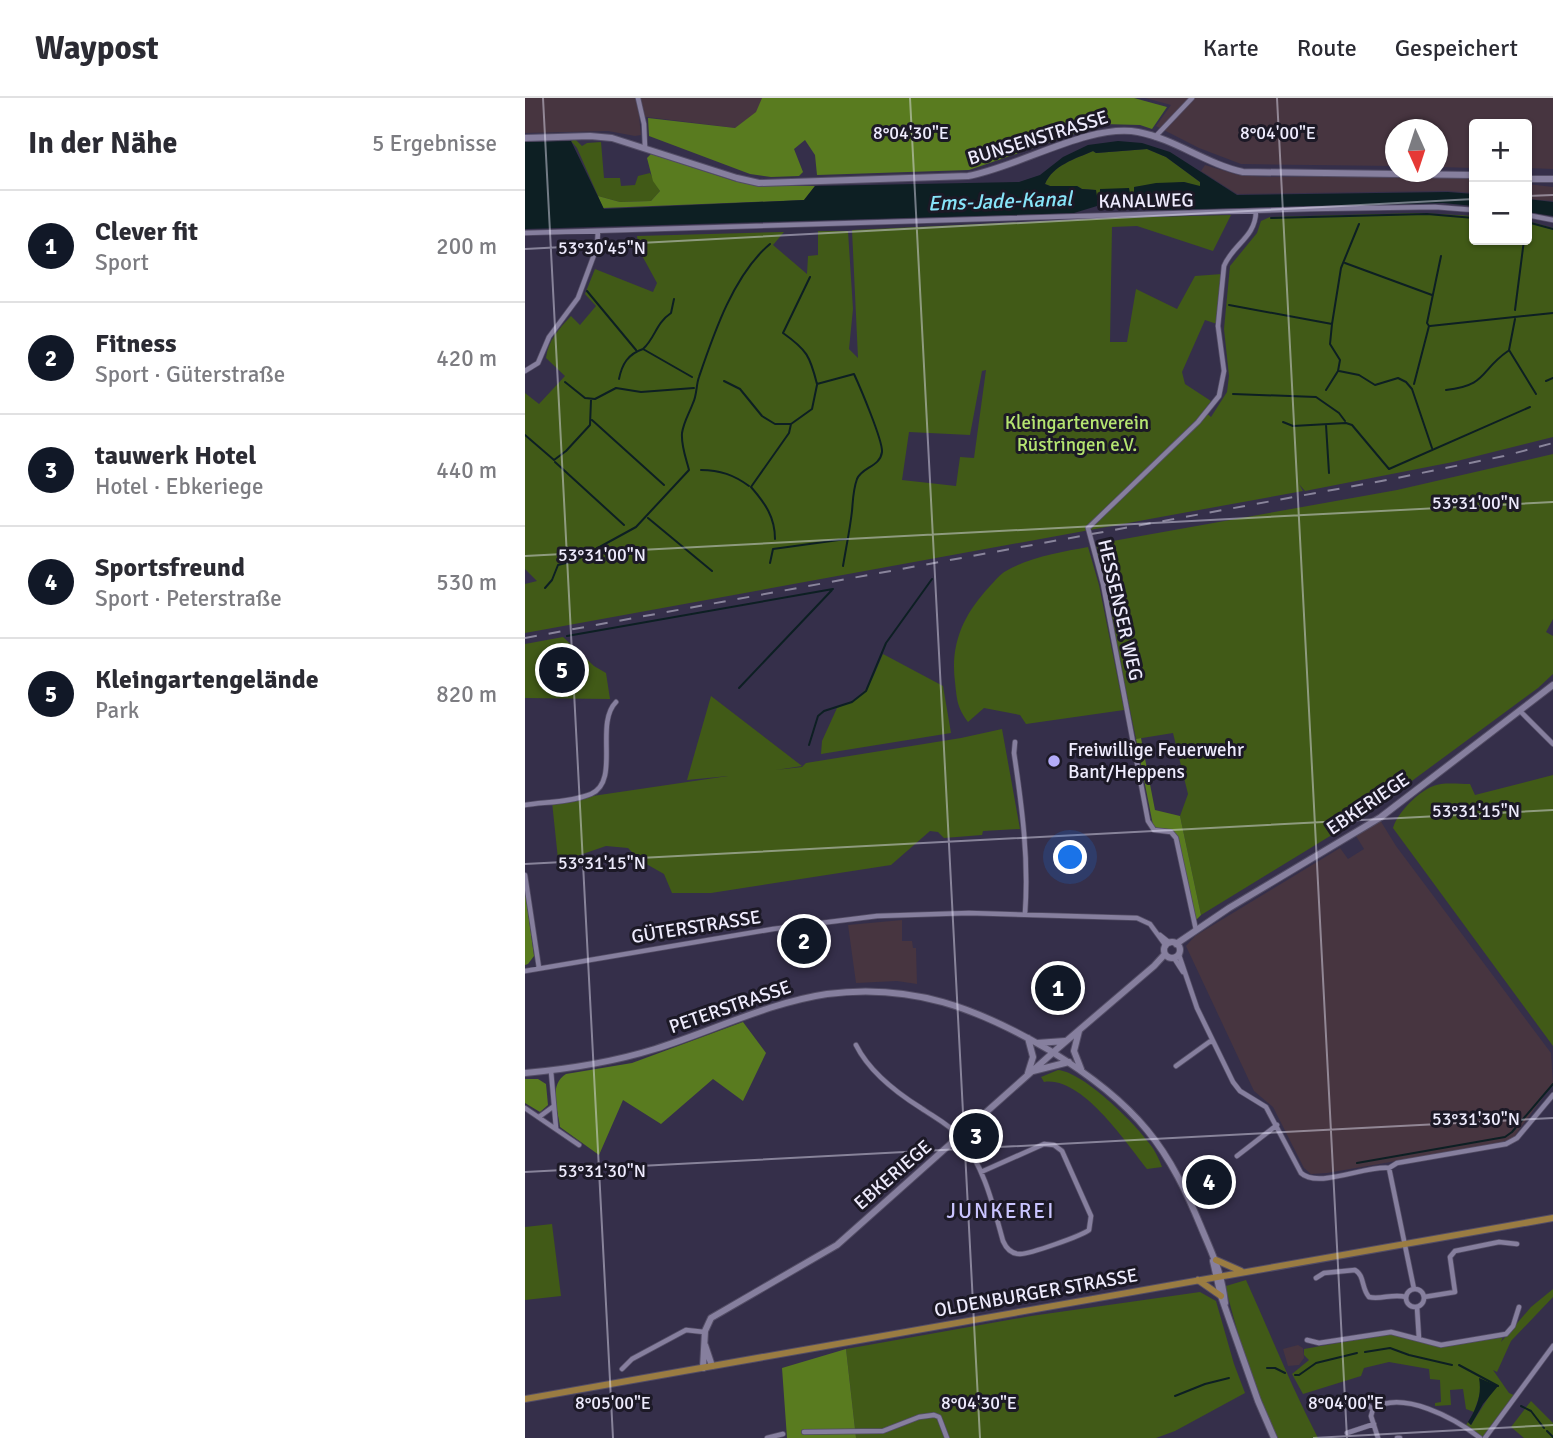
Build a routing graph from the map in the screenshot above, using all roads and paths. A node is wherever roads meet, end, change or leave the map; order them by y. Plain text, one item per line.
1 (638, 98) edge
2 (1192, 98) edge
3 (1155, 137) junction
4 (525, 138) edge
5 (645, 147) junction
6 (1469, 176) edge
7 (1532, 179) edge
8 (1553, 179) edge
9 (1469, 210) edge
10 (1256, 212) junction
11 (1532, 216) edge
12 (1553, 220) edge
13 (598, 231) junction
14 (525, 233) edge
15 (525, 372) edge
16 (1553, 685) edge
17 (616, 702) dead end
18 (1521, 712) junction
19 (1015, 742) dead end
20 (1553, 744) edge
21 (525, 805) edge
22 (525, 875) edge
23 (1025, 914) junction
24 (1193, 933) junction
25 (1172, 951) junction
26 (539, 968) junction
27 (525, 971) edge
28 (1079, 1031) junction
29 (1028, 1038) junction
30 (1212, 1040) junction
31 (1066, 1041) junction
32 (1037, 1043) junction
33 (856, 1045) dead end
34 (1052, 1053) junction
35 (1069, 1062) junction
36 (1176, 1066) dead end
37 (551, 1070) junction
38 (1082, 1071) junction
39 (525, 1073) edge
40 (1030, 1073) junction
41 (1553, 1095) edge
42 (554, 1106) junction
43 (525, 1108) edge
44 (539, 1117) junction
45 (1277, 1125) junction
46 (556, 1129) junction
47 (960, 1137) junction
48 (579, 1145) dead end
49 (1237, 1156) dead end
50 (1389, 1168) junction
51 (981, 1172) junction
52 (1553, 1218) edge
53 (1405, 1243) junction
54 (1517, 1244) dead end
55 (1212, 1252) junction
56 (1216, 1260) junction
57 (1242, 1272) junction
58 (1219, 1276) junction
59 (1316, 1279) dead end
60 (1198, 1280) junction
61 (1413, 1289) junction
62 (1406, 1297) junction
63 (1425, 1297) junction
64 (1223, 1299) junction
65 (1417, 1307) junction
66 (1518, 1307) dead end
67 (704, 1332) junction
68 (1419, 1339) junction
69 (1307, 1340) dead end
70 (705, 1343) junction
71 (1552, 1350) edge
72 (712, 1366) junction
73 (703, 1368) junction
74 (622, 1369) dead end
75 (525, 1399) edge
76 (1330, 1407) dead end
77 (1373, 1409) junction
78 (1374, 1424) junction
79 (804, 1432) dead end
80 (1347, 1433) dead end
81 (783, 1434) dead end
82 (767, 1438) edge
83 (947, 1438) edge
84 (1274, 1438) edge
85 (1378, 1438) edge
86 (1483, 1438) edge

1 - 5 street
2 - 3 street
3 - 5 street, BUNSENSTRASSE
3 - 6 street, BUNSENSTRASSE
4 - 5 street, BUNSENSTRASSE
7 - 8 street
9 - 10 street, KANALWEG
10 - 13 street, KANALWEG
10 - 24 street, HESSENSER WEG
11 - 12 street
13 - 14 street, KANALWEG
13 - 15 street
16 - 18 street, EBKERIEGE
17 - 21 street
18 - 20 street
18 - 24 street, EBKERIEGE
19 - 23 street
22 - 26 street
23 - 25 street, GÜTERSTRASSE
23 - 26 street, GÜTERSTRASSE
24 - 25 street, EBKERIEGE
25 - 28 street, EBKERIEGE
25 - 30 street, GÜTERSTRASSE
26 - 27 street, GÜTERSTRASSE
28 - 31 street, EBKERIEGE
28 - 38 street
29 - 32 street, PETERSTRASSE
29 - 37 street, PETERSTRASSE
29 - 40 street
30 - 36 street
30 - 45 street, GÜTERSTRASSE
31 - 32 street
31 - 34 street, EBKERIEGE
32 - 34 street, PETERSTRASSE
33 - 47 street
34 - 35 street, PETERSTRASSE
34 - 40 street, EBKERIEGE
35 - 38 street, PETERSTRASSE
35 - 40 street
37 - 39 street, PETERSTRASSE
37 - 42 street
38 - 55 street, PETERSTRASSE
40 - 47 street, EBKERIEGE
41 - 50 street
42 - 44 street
42 - 46 street
43 - 44 street
44 - 46 street
45 - 49 street
45 - 50 street, GÜTERSTRASSE
46 - 48 street
47 - 51 street
47 - 67 street, EBKERIEGE
50 - 53 street
51 - 51 street
52 - 53 main road, OLDENBURGER STRASSE
53 - 57 main road, OLDENBURGER STRASSE
53 - 61 street
54 - 63 street
55 - 56 street, PETERSTRASSE
55 - 58 street, PETERSTRASSE
56 - 57 main road
56 - 58 street, PETERSTRASSE
57 - 58 main road, OLDENBURGER STRASSE
58 - 60 main road, OLDENBURGER STRASSE
58 - 64 street
59 - 62 street
60 - 64 main road
60 - 72 main road, OLDENBURGER STRASSE
61 - 62 street
61 - 63 street
62 - 65 street
63 - 65 street
64 - 84 street
65 - 68 street
66 - 68 street
67 - 70 street
67 - 74 street
68 - 69 street
70 - 72 street
70 - 73 street
71 - 86 street
72 - 73 main road, OLDENBURGER STRASSE
73 - 75 main road, OLDENBURGER STRASSE
76 - 77 street
77 - 78 street
77 - 86 street
78 - 80 street
78 - 85 street
79 - 83 street
81 - 82 street

